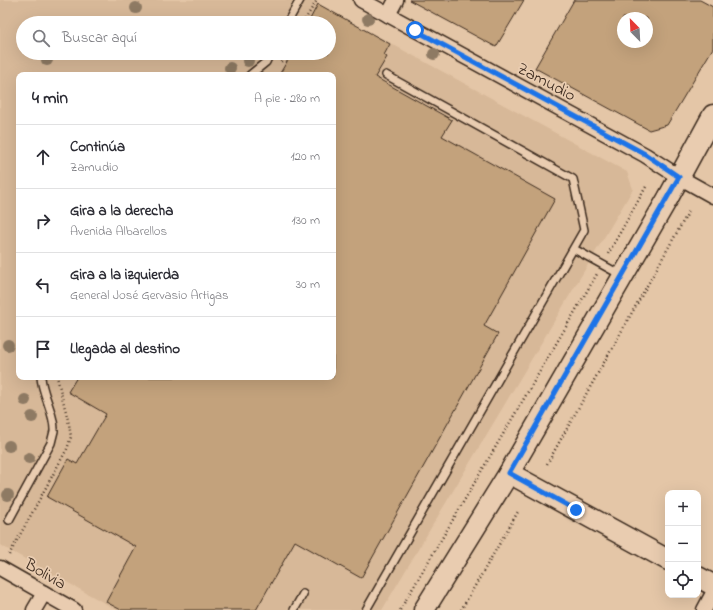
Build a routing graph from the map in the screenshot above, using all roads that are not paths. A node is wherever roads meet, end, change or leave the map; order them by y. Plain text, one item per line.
1 (300, 0) edge
2 (361, 0) edge
3 (396, 0) edge
4 (388, 15) junction
5 (291, 16) edge
6 (267, 60) edge
7 (254, 72) edge
8 (386, 75) dead end
9 (713, 116) edge
10 (679, 177) junction
11 (713, 196) edge
12 (574, 248) junction
13 (622, 276) junction
14 (41, 380) edge
15 (509, 473) junction
16 (9, 520) dead end
17 (665, 558) edge
18 (0, 568) edge
19 (701, 579) edge
20 (713, 585) edge
21 (44, 593) junction
22 (713, 593) edge
23 (303, 594) dead end
24 (34, 610) edge
25 (74, 610) edge
26 (294, 610) edge
27 (366, 610) edge
28 (424, 610) edge
29 (704, 610) edge

1 - 5 lane
2 - 4 street, Zamudio
3 - 4 street
4 - 10 street, Zamudio
6 - 7 lane
8 - 12 lane
9 - 10 street
10 - 11 street, Zamudio
10 - 13 street
12 - 13 lane
12 - 27 lane
13 - 15 street
14 - 16 lane
15 - 17 street
15 - 28 street
18 - 21 street, Bolivia
19 - 20 street
21 - 24 street
21 - 25 street, Bolivia
22 - 29 street
23 - 26 lane

